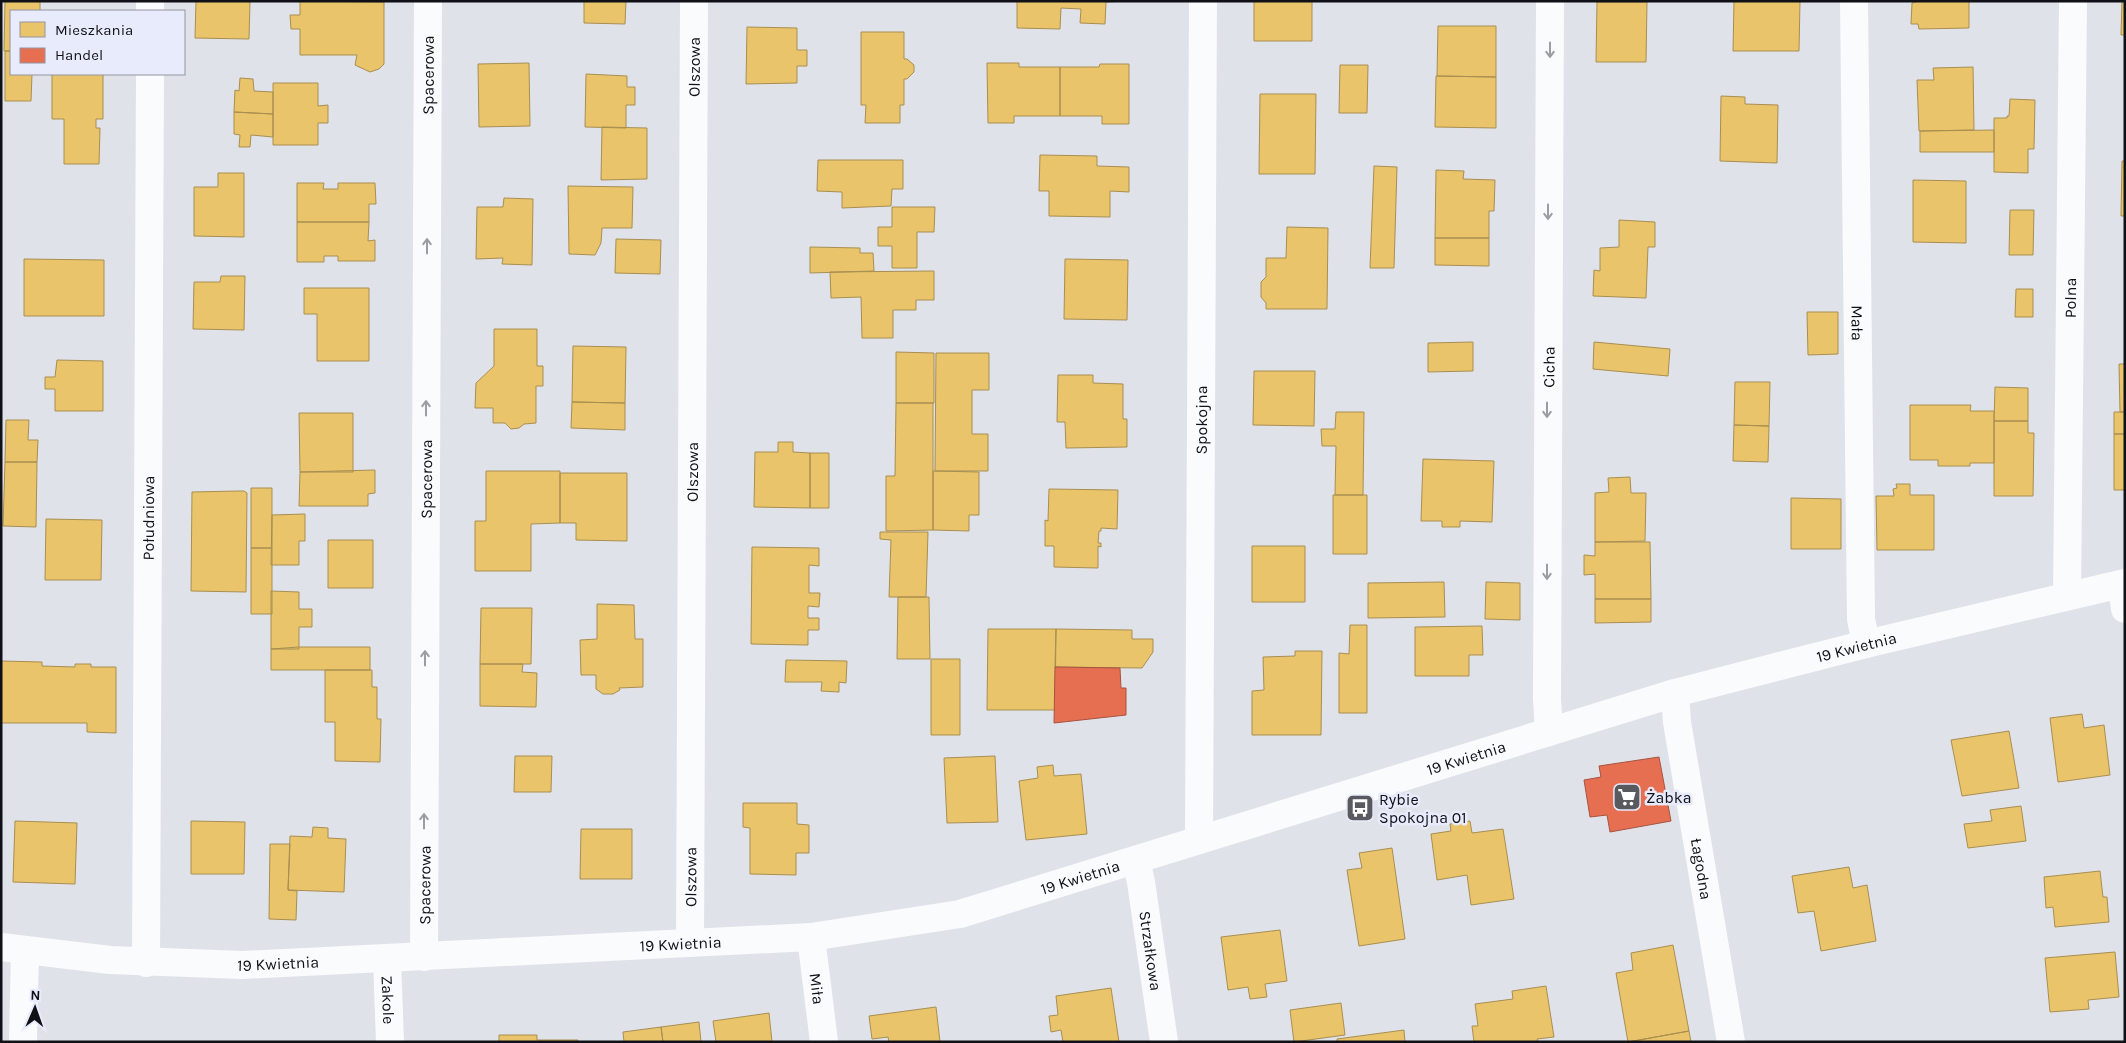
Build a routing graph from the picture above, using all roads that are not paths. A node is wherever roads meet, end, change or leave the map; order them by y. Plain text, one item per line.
1 (428, 1) edge
2 (694, 1) edge
3 (1202, 1) edge
4 (1550, 1) edge
5 (1854, 1) edge
6 (2073, 1) edge
7 (150, 75) edge
8 (2124, 592) edge
9 (2067, 596) junction
10 (1866, 644) junction
11 (1675, 694) junction
12 (1549, 732) junction
13 (1199, 840) junction
14 (1136, 860) junction
15 (811, 937) junction
16 (690, 943) junction
17 (13, 948) edge
18 (424, 957) junction
19 (387, 959) junction
20 (146, 963) junction
21 (24, 1042) edge
22 (390, 1042) edge
23 (824, 1042) edge
24 (1164, 1042) edge
25 (1731, 1042) edge

18 -> 1 street, Spacerowa
2 - 16 street, Olszowa
3 - 13 street, Spokojna
4 -> 12 street, Cicha
5 - 10 street, Mała
6 - 9 street, Polna
7 - 20 street, Południowa
8 - 9 street, 19 Kwietnia
9 - 10 street, 19 Kwietnia
10 - 11 street, 19 Kwietnia
11 - 12 street, 19 Kwietnia
11 - 25 street, Łagodna
12 - 13 street, 19 Kwietnia
13 - 14 street, 19 Kwietnia
14 - 15 street, 19 Kwietnia
14 - 24 street, Strzałkowa
15 - 16 street, 19 Kwietnia
15 - 23 street, Miła
16 - 18 street, 19 Kwietnia
17 - 20 street, 19 Kwietnia
17 - 21 street
18 - 19 street, 19 Kwietnia
19 - 20 street, 19 Kwietnia
19 - 22 street, Zakole

